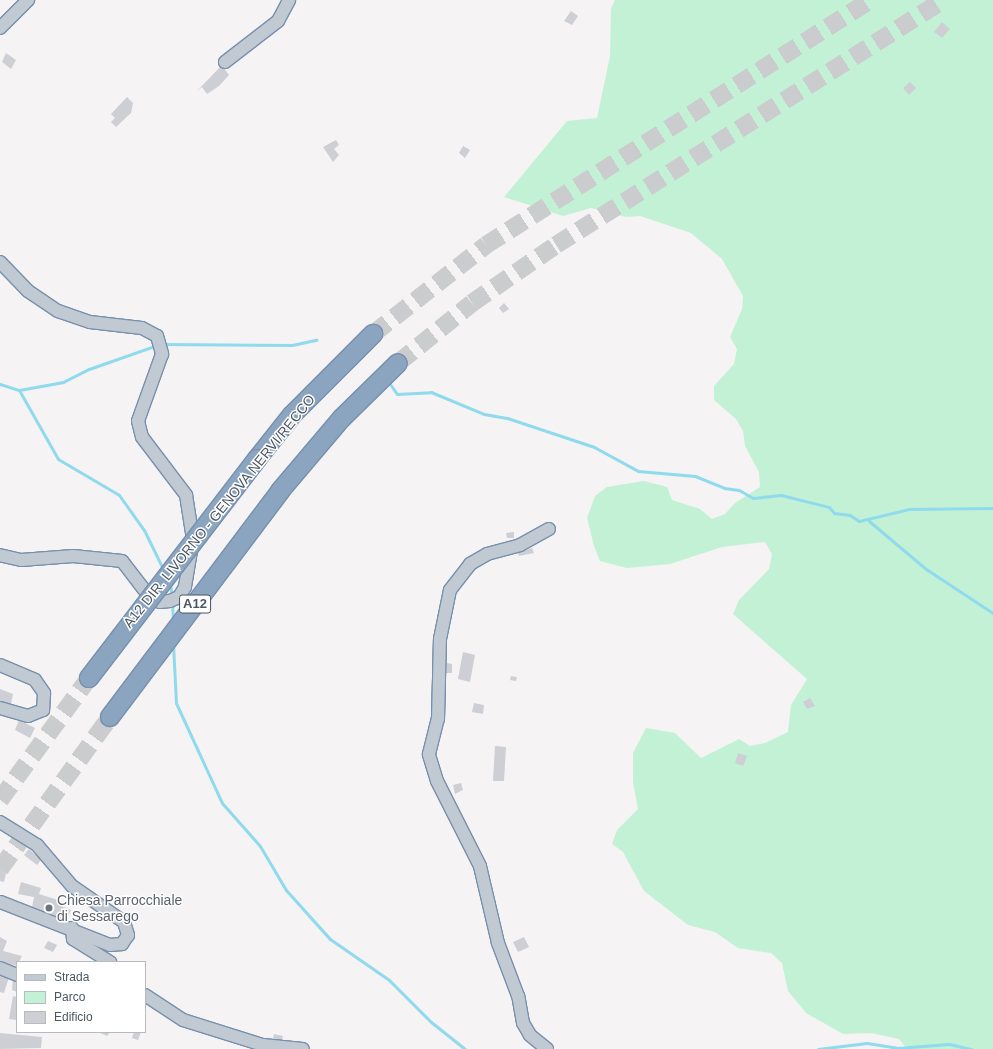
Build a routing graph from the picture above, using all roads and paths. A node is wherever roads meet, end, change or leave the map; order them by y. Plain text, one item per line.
1 (28, 0) edge
2 (289, 0) edge
3 (0, 28) edge
4 (226, 62) dead end
5 (0, 262) edge
6 (373, 334) tunnel mouth
7 (398, 363) tunnel mouth
8 (549, 529) dead end
9 (0, 555) edge
10 (0, 665) edge
11 (89, 678) tunnel mouth
12 (0, 708) edge
13 (110, 718) tunnel mouth
14 (0, 822) edge
15 (0, 902) edge
16 (72, 928) junction
17 (108, 961) edge
18 (0, 968) edge
19 (16, 975) edge
20 (146, 996) edge
21 (303, 1049) edge
22 (547, 1049) edge

1 - 3 street
2 - 4 street
5 - 9 street
6 - 11 highway, A12 DIR. LIVORNO - GENOVA NERVI/RECCO, bridge
7 - 13 highway, A12
8 - 22 street
10 - 12 street
14 - 16 street
15 - 16 street
16 - 17 street
18 - 19 street
20 - 21 street

